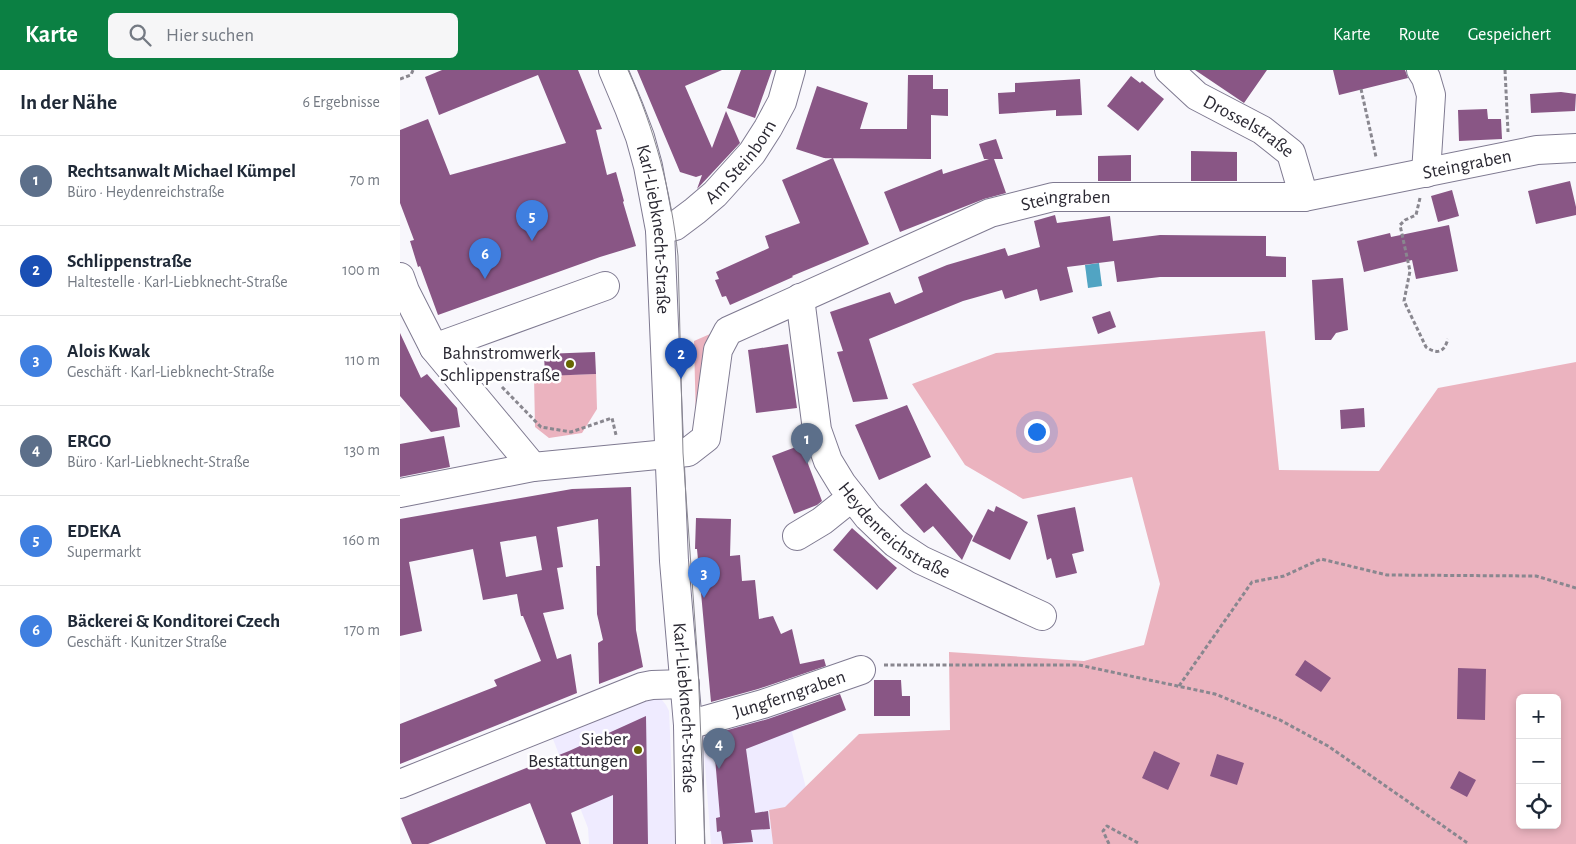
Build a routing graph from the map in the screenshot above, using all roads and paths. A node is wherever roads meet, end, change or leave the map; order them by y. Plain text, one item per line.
1 (413, 70) edge
2 (613, 70) edge
3 (791, 70) edge
4 (1169, 70) edge
5 (1421, 70) edge
6 (1505, 70) edge
7 (400, 79) edge
8 (1362, 89) dead end
9 (1576, 148) edge
10 (1510, 156) junction
11 (1426, 173) junction
12 (1382, 182) junction
13 (1304, 197) junction
14 (660, 230) junction
15 (400, 277) edge
16 (605, 286) dead end
17 (800, 298) junction
18 (1448, 339) dead end
19 (434, 348) junction
20 (500, 385) dead end
21 (617, 442) dead end
22 (669, 454) junction
23 (533, 467) junction
24 (400, 493) edge
25 (852, 497) junction
26 (797, 536) dead end
27 (1576, 588) edge
28 (1042, 616) dead end
29 (862, 670) joint
30 (684, 684) junction
31 (1179, 686) junction
32 (688, 726) junction
33 (400, 784) edge
34 (690, 844) edge
35 (1109, 844) edge
36 (1140, 844) edge
37 (1468, 844) edge

1 - 7 path
2 - 14 street, Karl-Liebknecht-Straße
3 - 14 street, Am Steinborn
4 - 13 street, Drosselstraße
5 - 11 street
6 - 10 path
8 - 12 path
9 - 10 street, Steingraben
10 - 11 street, Steingraben
11 - 12 street, Steingraben
11 - 18 path
12 - 13 street, Steingraben
13 - 17 street, Steingraben
14 - 22 street, Karl-Liebknecht-Straße
15 - 19 street
16 - 19 street
17 - 22 street, Steingraben
17 - 25 street, Heydenreichstraße
19 - 23 street
20 - 21 path
22 - 23 street, Steingraben
22 - 30 street, Karl-Liebknecht-Straße
23 - 24 street, Steingraben
25 - 26 street
25 - 28 street, Heydenreichstraße
27 - 31 path
29 - 31 path
29 - 32 street, Jungferngraben
30 - 32 street, Karl-Liebknecht-Straße
30 - 33 street
31 - 37 path
32 - 34 street, Karl-Liebknecht-Straße
35 - 36 path

